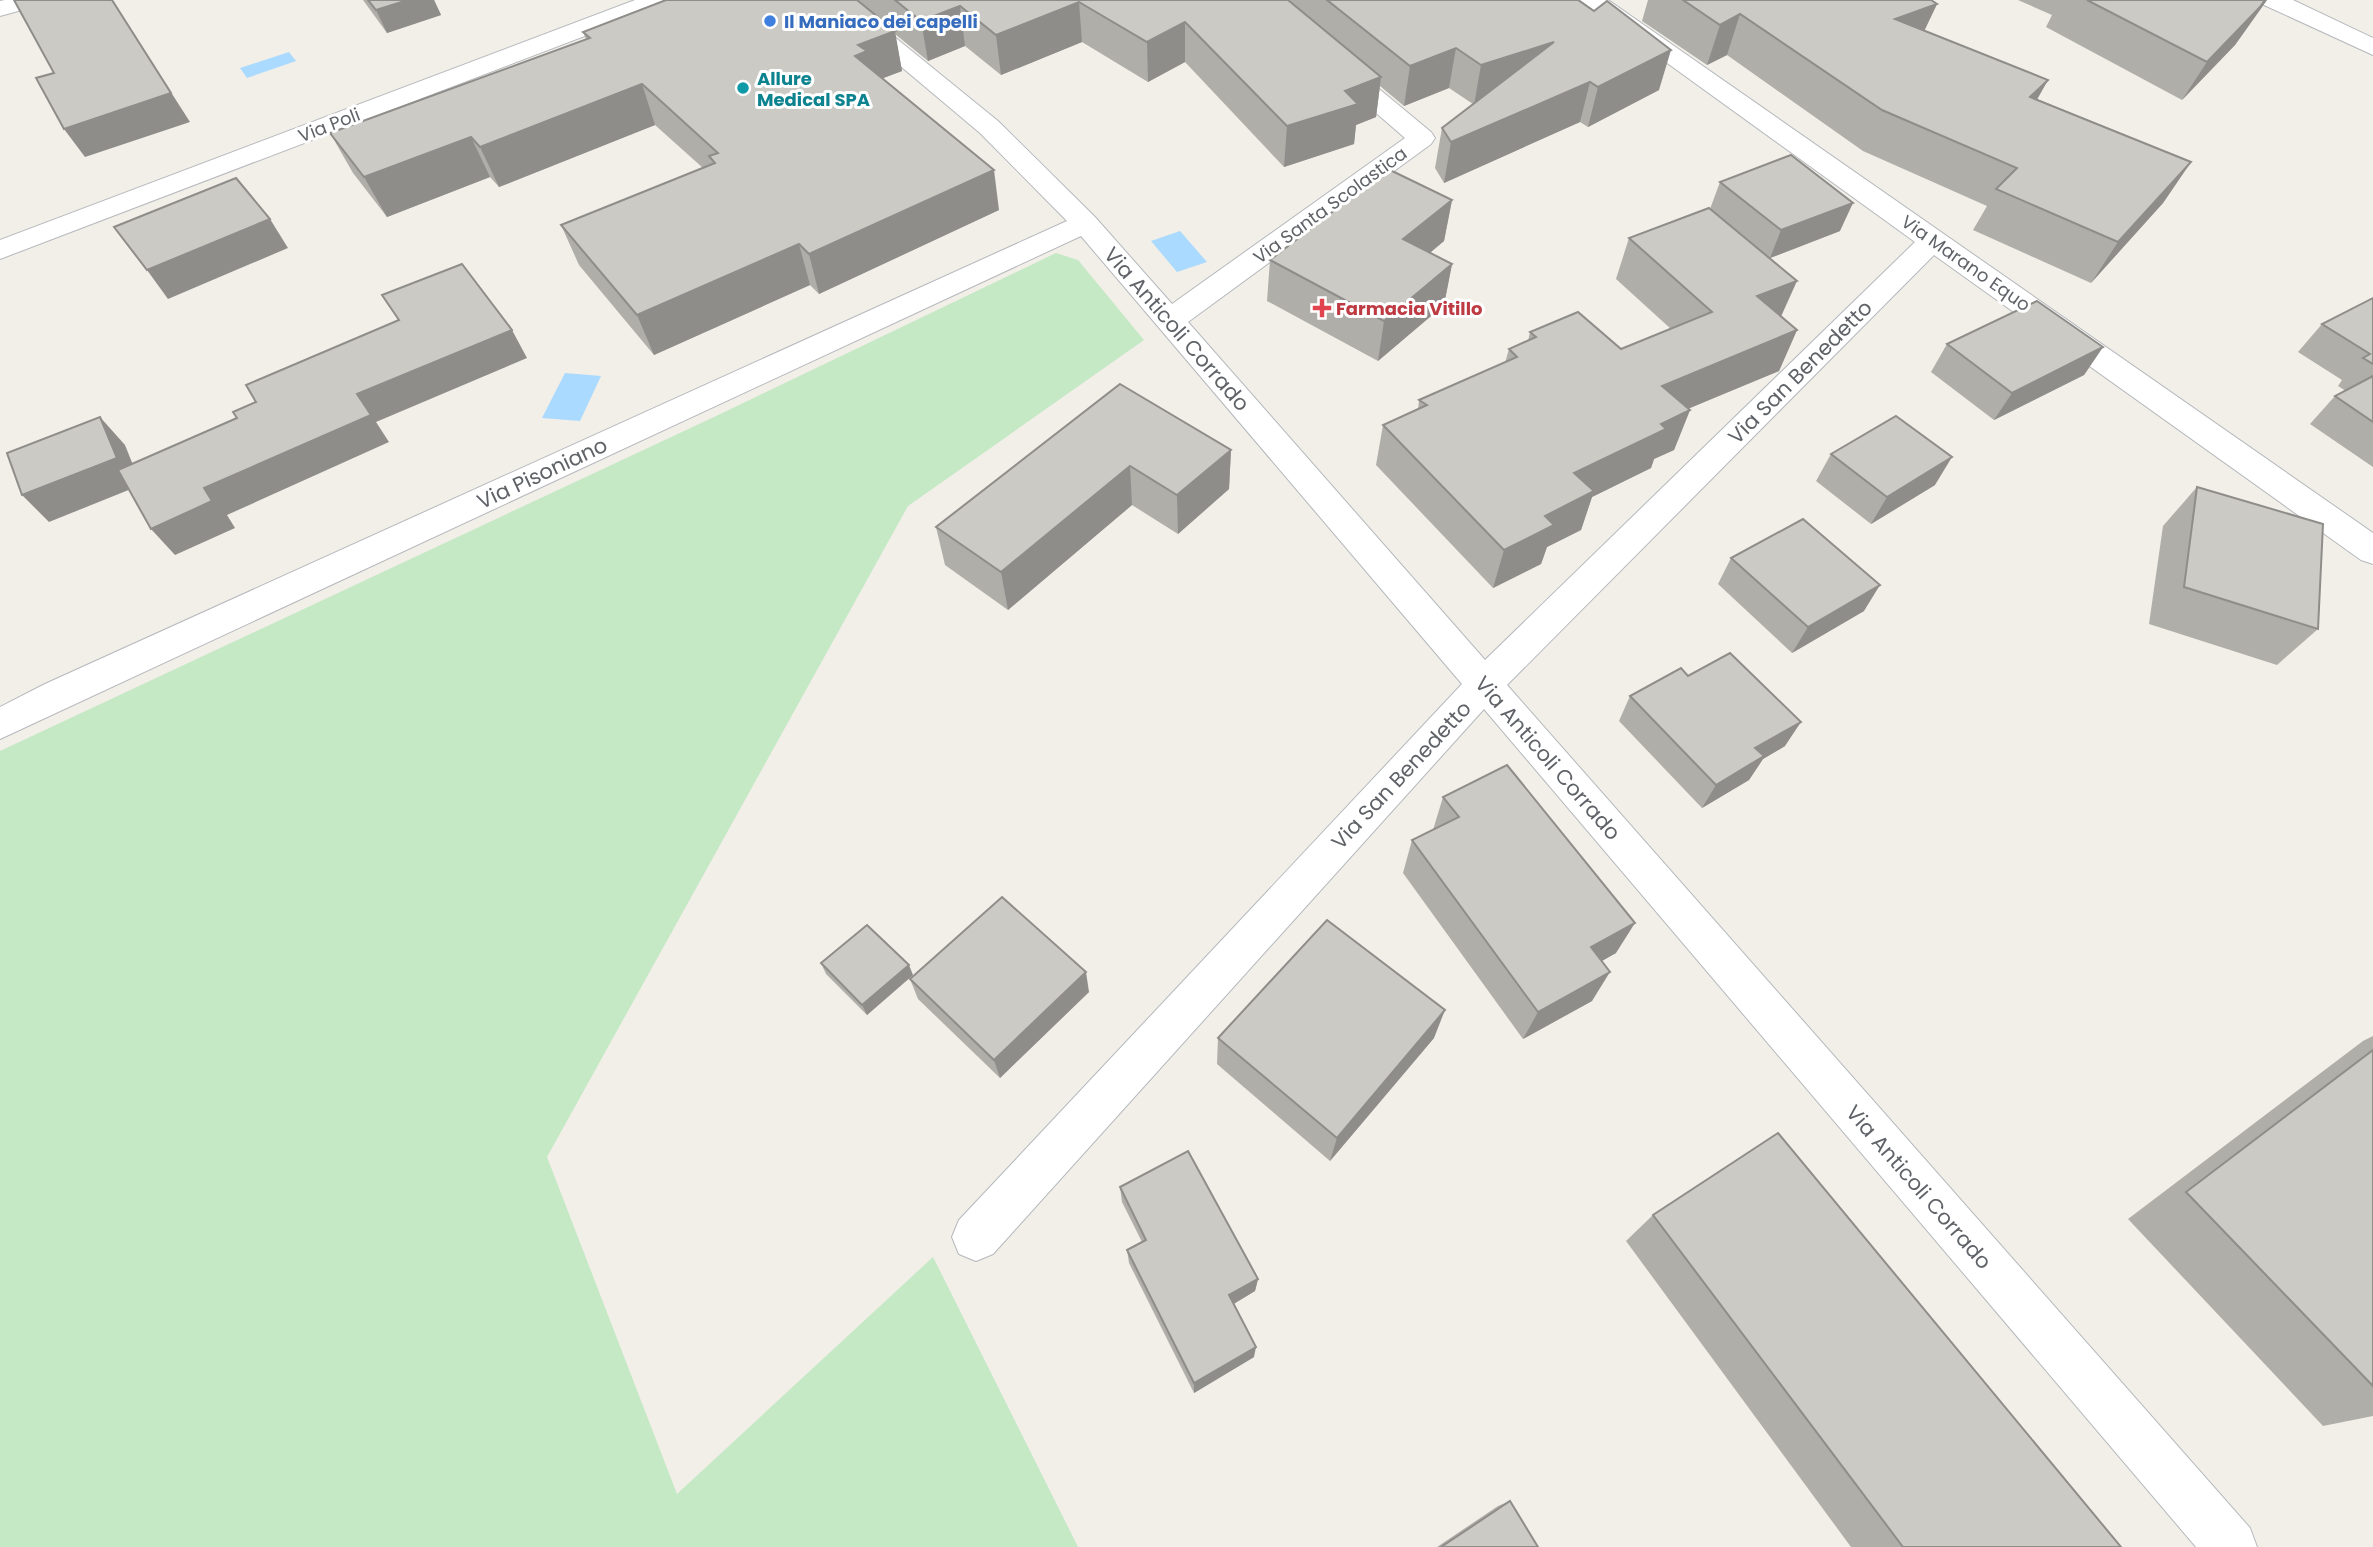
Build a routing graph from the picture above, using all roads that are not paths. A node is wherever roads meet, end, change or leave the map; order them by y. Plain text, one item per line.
1 (31, 0) edge
2 (657, 0) edge
3 (834, 0) edge
4 (1592, 0) edge
5 (2273, 0) edge
6 (0, 9) edge
7 (2373, 47) edge
8 (1325, 57) edge
9 (1085, 223) junction
10 (1933, 240) junction
11 (0, 250) edge
12 (1170, 320) junction
13 (2373, 551) edge
14 (1484, 684) junction
15 (0, 724) edge
16 (976, 1237) dead end
17 (2231, 1547) edge

1 - 6 street
2 - 11 street, Via Poli
3 - 9 street, Via Anticoli Corrado
4 - 10 street, Via Marano Equo
5 - 7 street
8 - 12 street, Via Santa Scolastica
9 - 12 street, Via Anticoli Corrado
9 - 15 street, Via Pisoniano
10 - 13 street, Via Marano Equo
10 - 14 street, Via San Benedetto
12 - 14 street, Via Anticoli Corrado
14 - 16 street, Via San Benedetto
14 - 17 street, Via Anticoli Corrado

